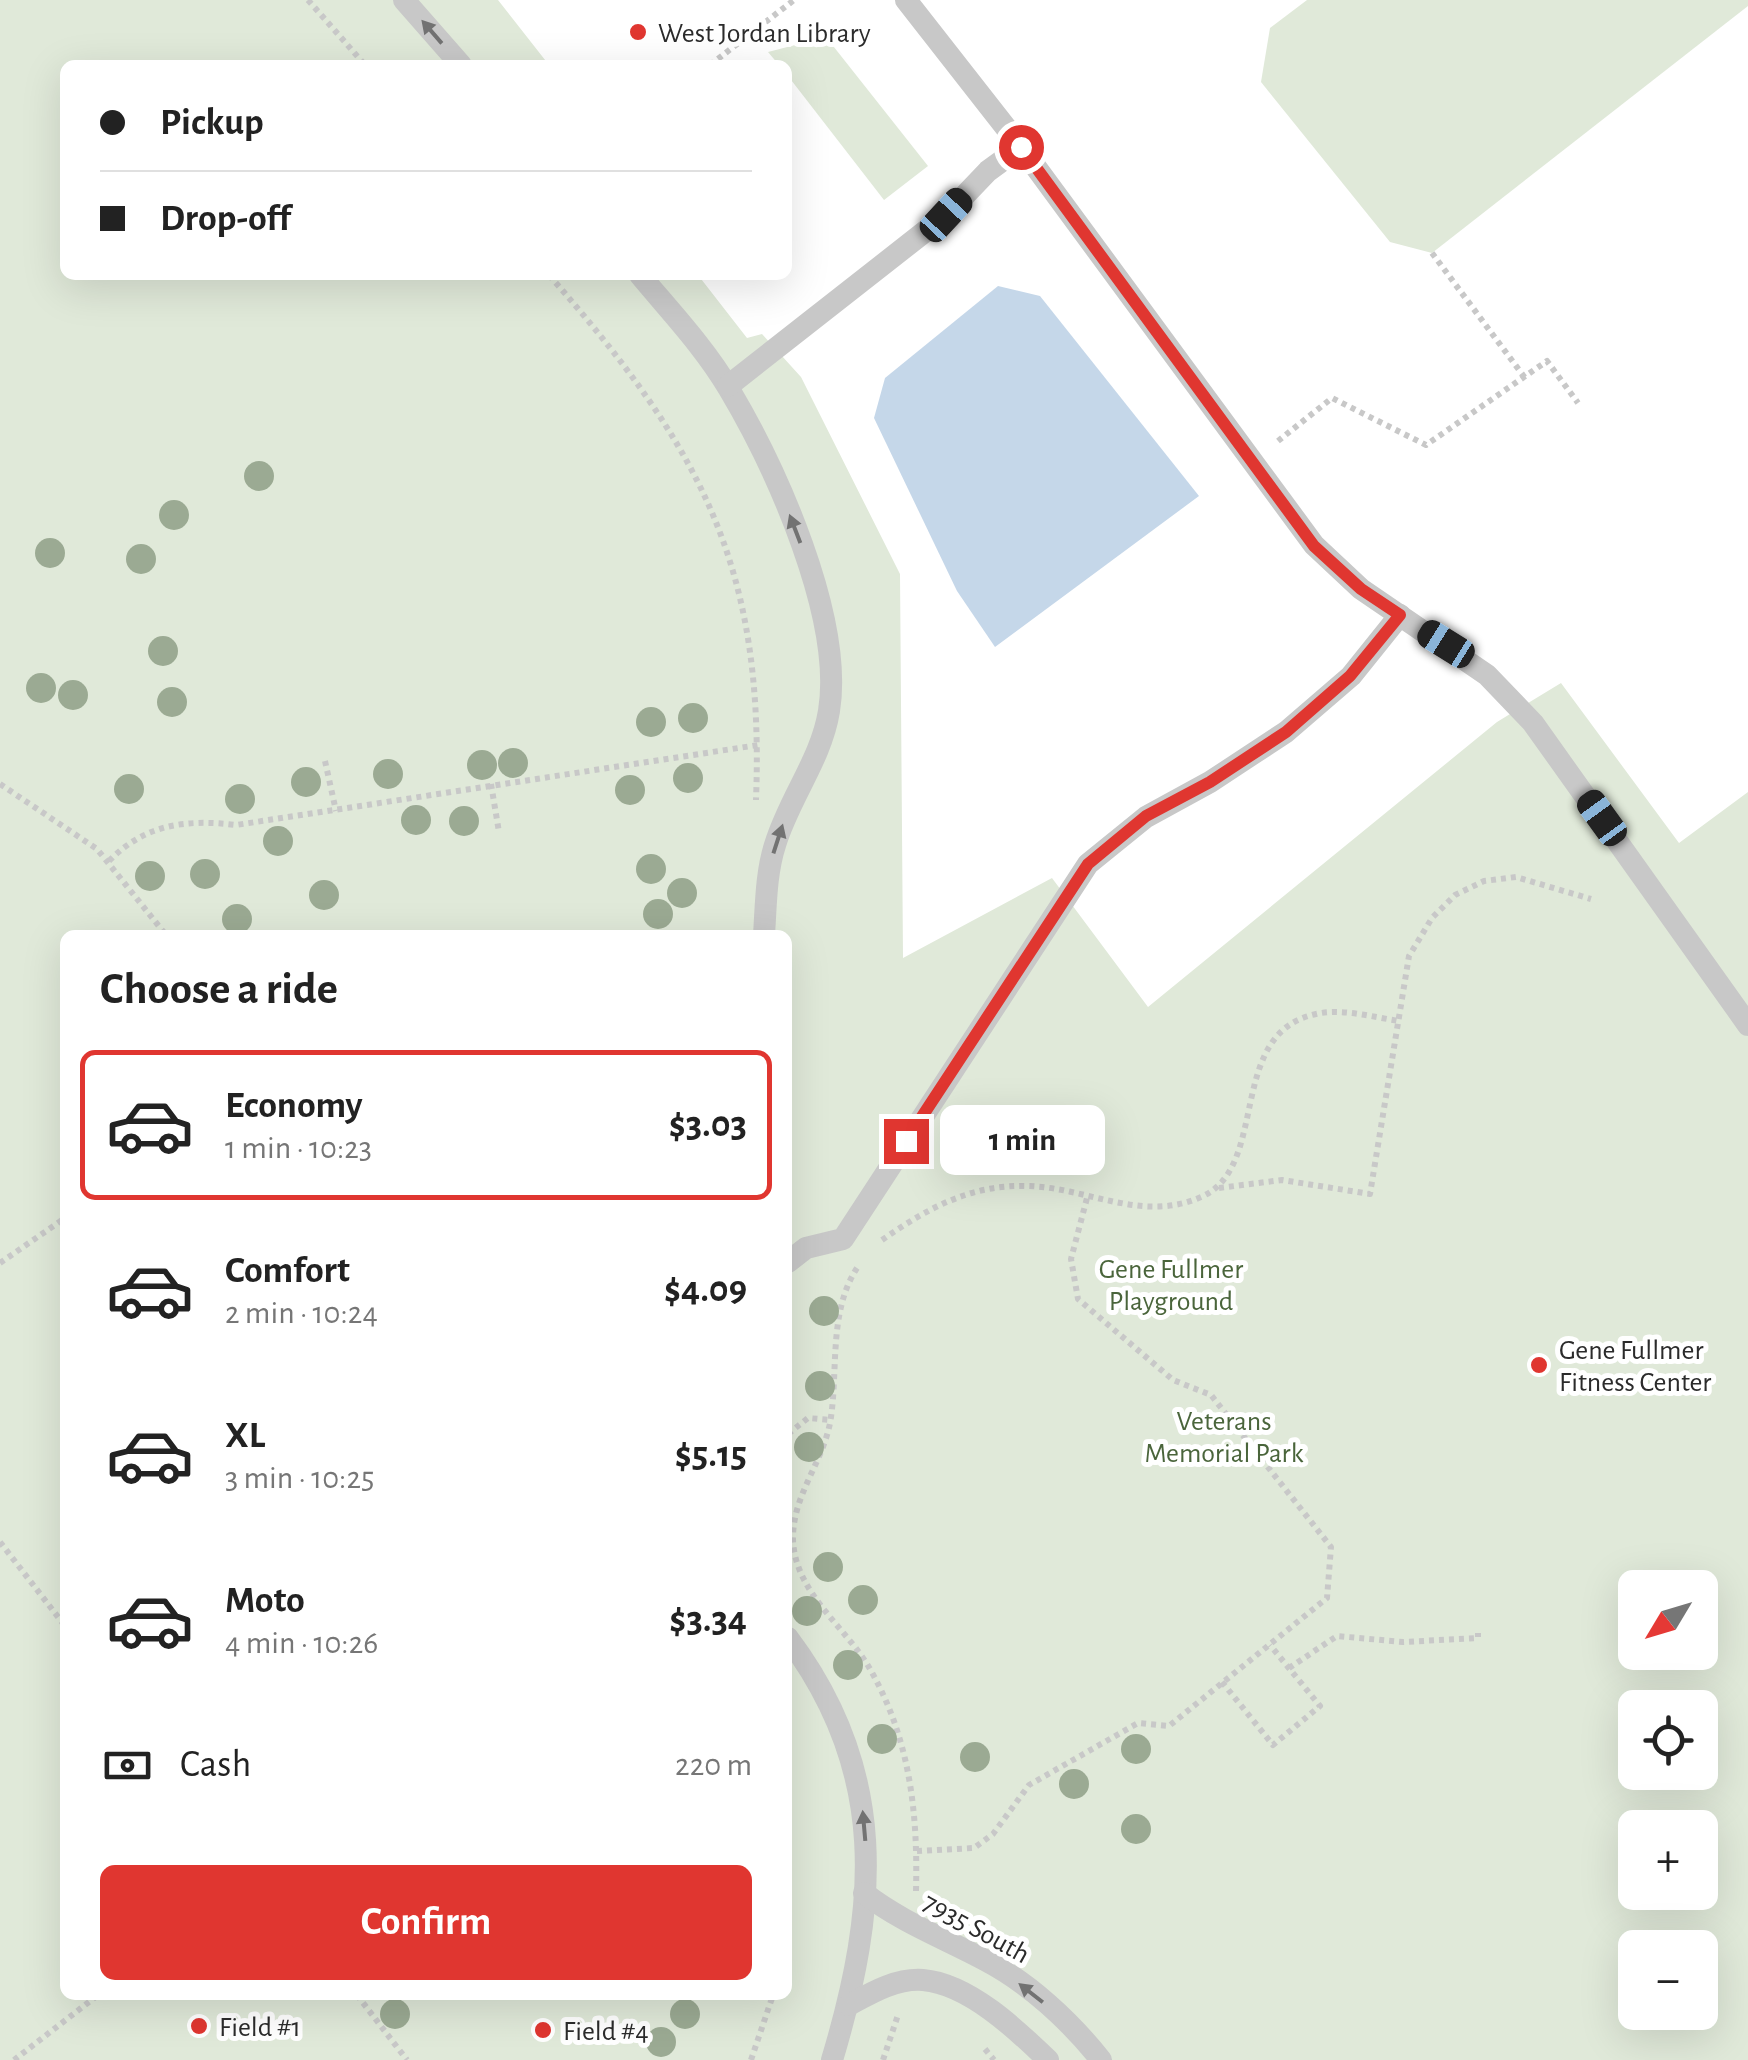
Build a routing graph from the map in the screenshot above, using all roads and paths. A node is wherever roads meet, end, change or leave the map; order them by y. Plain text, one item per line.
1 (308, 0) edge
2 (404, 0) edge
3 (794, 0) edge
4 (906, 0) edge
5 (361, 60) edge
6 (457, 60) edge
7 (716, 60) edge
8 (1021, 147) junction
9 (1432, 253) dead end
10 (553, 280) edge
11 (644, 280) edge
12 (1524, 378) junction
13 (728, 386) junction
14 (1578, 403) dead end
15 (1278, 442) dead end
16 (1400, 615) junction
17 (758, 745) junction
18 (325, 762) dead end
19 (0, 784) edge
20 (490, 784) junction
21 (336, 811) junction
22 (755, 817) dead end
23 (500, 832) dead end
24 (109, 862) junction
25 (1591, 900) dead end
26 (162, 930) edge
27 (765, 930) edge
28 (1399, 1021) junction
29 (1748, 1025) edge
30 (1218, 1188) junction
31 (1087, 1198) junction
32 (60, 1221) edge
33 (872, 1249) dead end
34 (865, 1256) dead end
35 (792, 1259) edge
36 (0, 1263) edge
37 (831, 1420) junction
38 (792, 1431) edge
39 (0, 1542) edge
40 (792, 1563) edge
41 (60, 1620) edge
42 (1478, 1633) dead end
43 (792, 1644) edge
44 (1270, 1645) junction
45 (1289, 1668) junction
46 (1222, 1682) junction
47 (917, 1851) junction
48 (864, 1893) junction
49 (916, 1904) dead end
50 (92, 2000) edge
51 (361, 2000) edge
52 (771, 2000) edge
53 (901, 2004) dead end
54 (849, 2005) junction
55 (899, 2013) junction
56 (911, 2014) dead end
57 (974, 2040) dead end
58 (14, 2060) edge
59 (407, 2060) edge
60 (752, 2060) edge
61 (832, 2060) edge
62 (882, 2060) edge
63 (994, 2060) edge
64 (1048, 2060) edge
65 (1101, 2060) edge

1 - 5 path
6 -> 2 lane
3 - 7 path
4 - 8 lane
8 - 13 lane
8 - 16 lane
9 - 12 path
10 - 17 path
11 - 13 lane
12 - 14 path
12 - 15 path
27 -> 13 lane
16 - 29 lane
16 - 35 lane
17 - 20 path
17 - 22 path
18 - 21 path
19 - 24 path
20 - 21 path
20 - 23 path
21 - 24 path
24 - 26 path
25 - 28 path
28 - 30 path
28 - 30 path
30 - 31 path
31 - 33 path
31 - 44 path
32 - 36 path
34 - 37 path
37 - 38 path
37 - 40 path
39 - 41 path
40 - 47 path
42 - 45 path
48 -> 43 lane
44 - 45 path
44 - 46 path
45 - 46 path
46 - 47 path
47 - 49 path
48 - 54 lane
65 -> 48 lane, 7935 South
50 - 58 path
51 - 59 path
52 - 60 path
53 - 55 path
54 - 61 lane
54 - 64 lane
55 - 56 path
55 - 62 path
57 - 63 path

